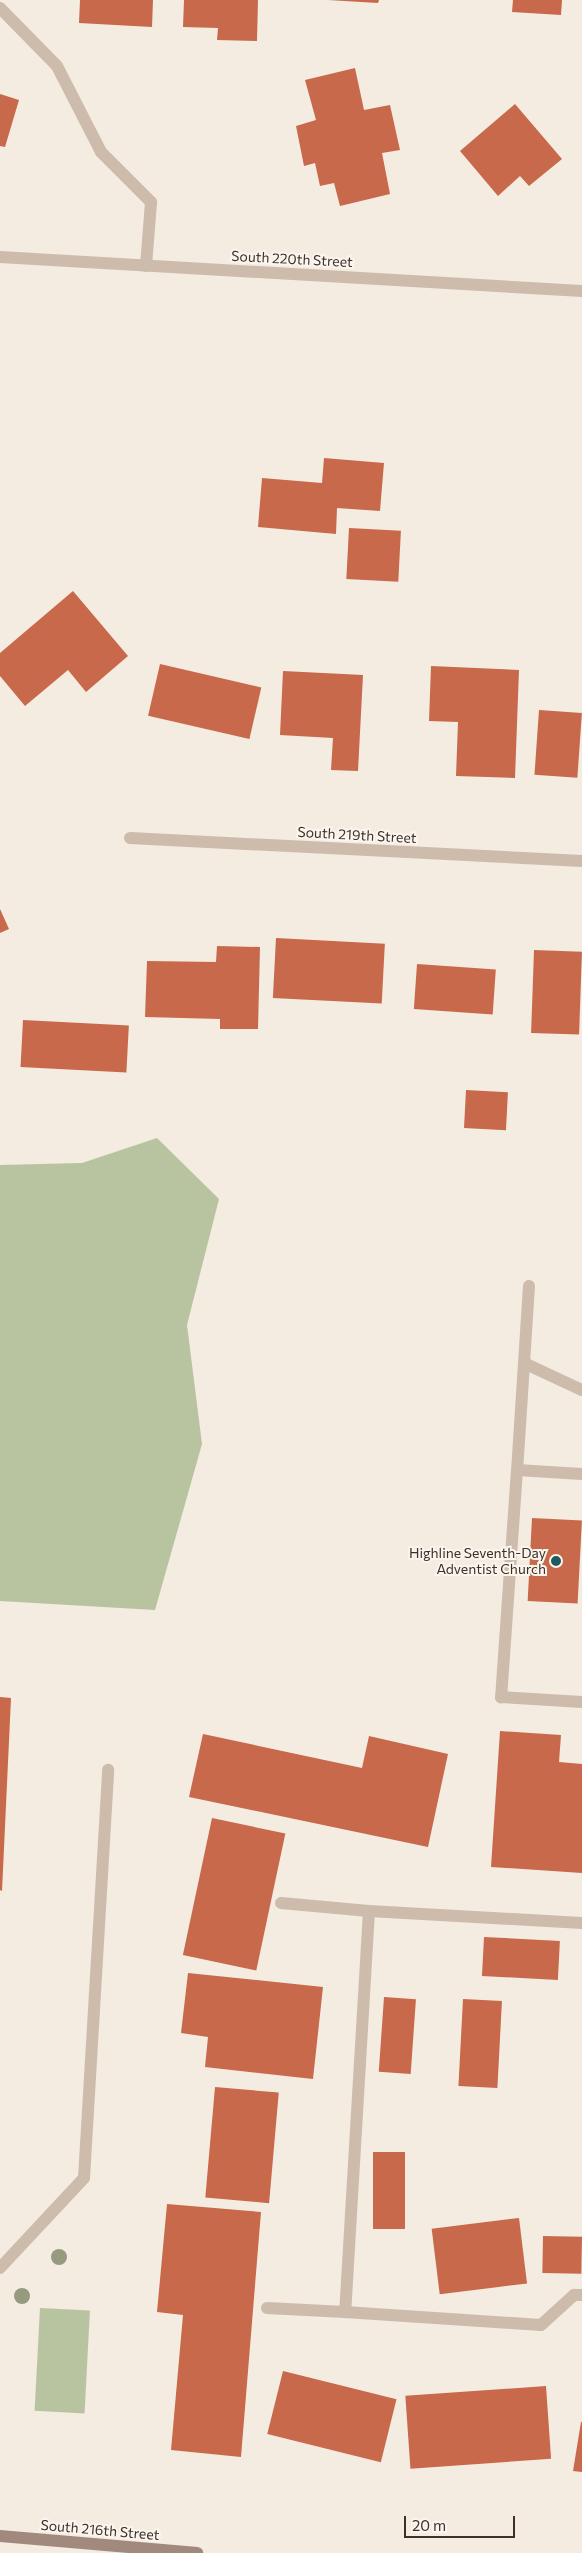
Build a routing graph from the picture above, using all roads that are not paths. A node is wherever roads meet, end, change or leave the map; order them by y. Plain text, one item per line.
1 (0, 8) edge
2 (0, 257) edge
3 (146, 266) junction
4 (582, 291) edge
5 (130, 838) dead end
6 (582, 861) edge
7 (529, 1286) dead end
8 (524, 1363) junction
9 (582, 1390) edge
10 (518, 1470) junction
11 (582, 1474) edge
12 (582, 1702) edge
13 (108, 1770) dead end
14 (281, 1903) dead end
15 (369, 1910) junction
16 (582, 1923) edge
17 (0, 2268) edge
18 (582, 2295) edge
19 (267, 2308) dead end
20 (345, 2312) junction
21 (0, 2536) edge
22 (197, 2553) edge

1 - 3 street
2 - 3 street, South 220th Street
3 - 4 street, South 220th Street
5 - 6 street, South 219th Street
7 - 8 street
8 - 9 street
8 - 10 street
10 - 11 street
10 - 12 street
13 - 17 street
14 - 15 street
15 - 16 street
15 - 20 street
18 - 20 street
19 - 20 street
21 - 22 main road, South 216th Street

